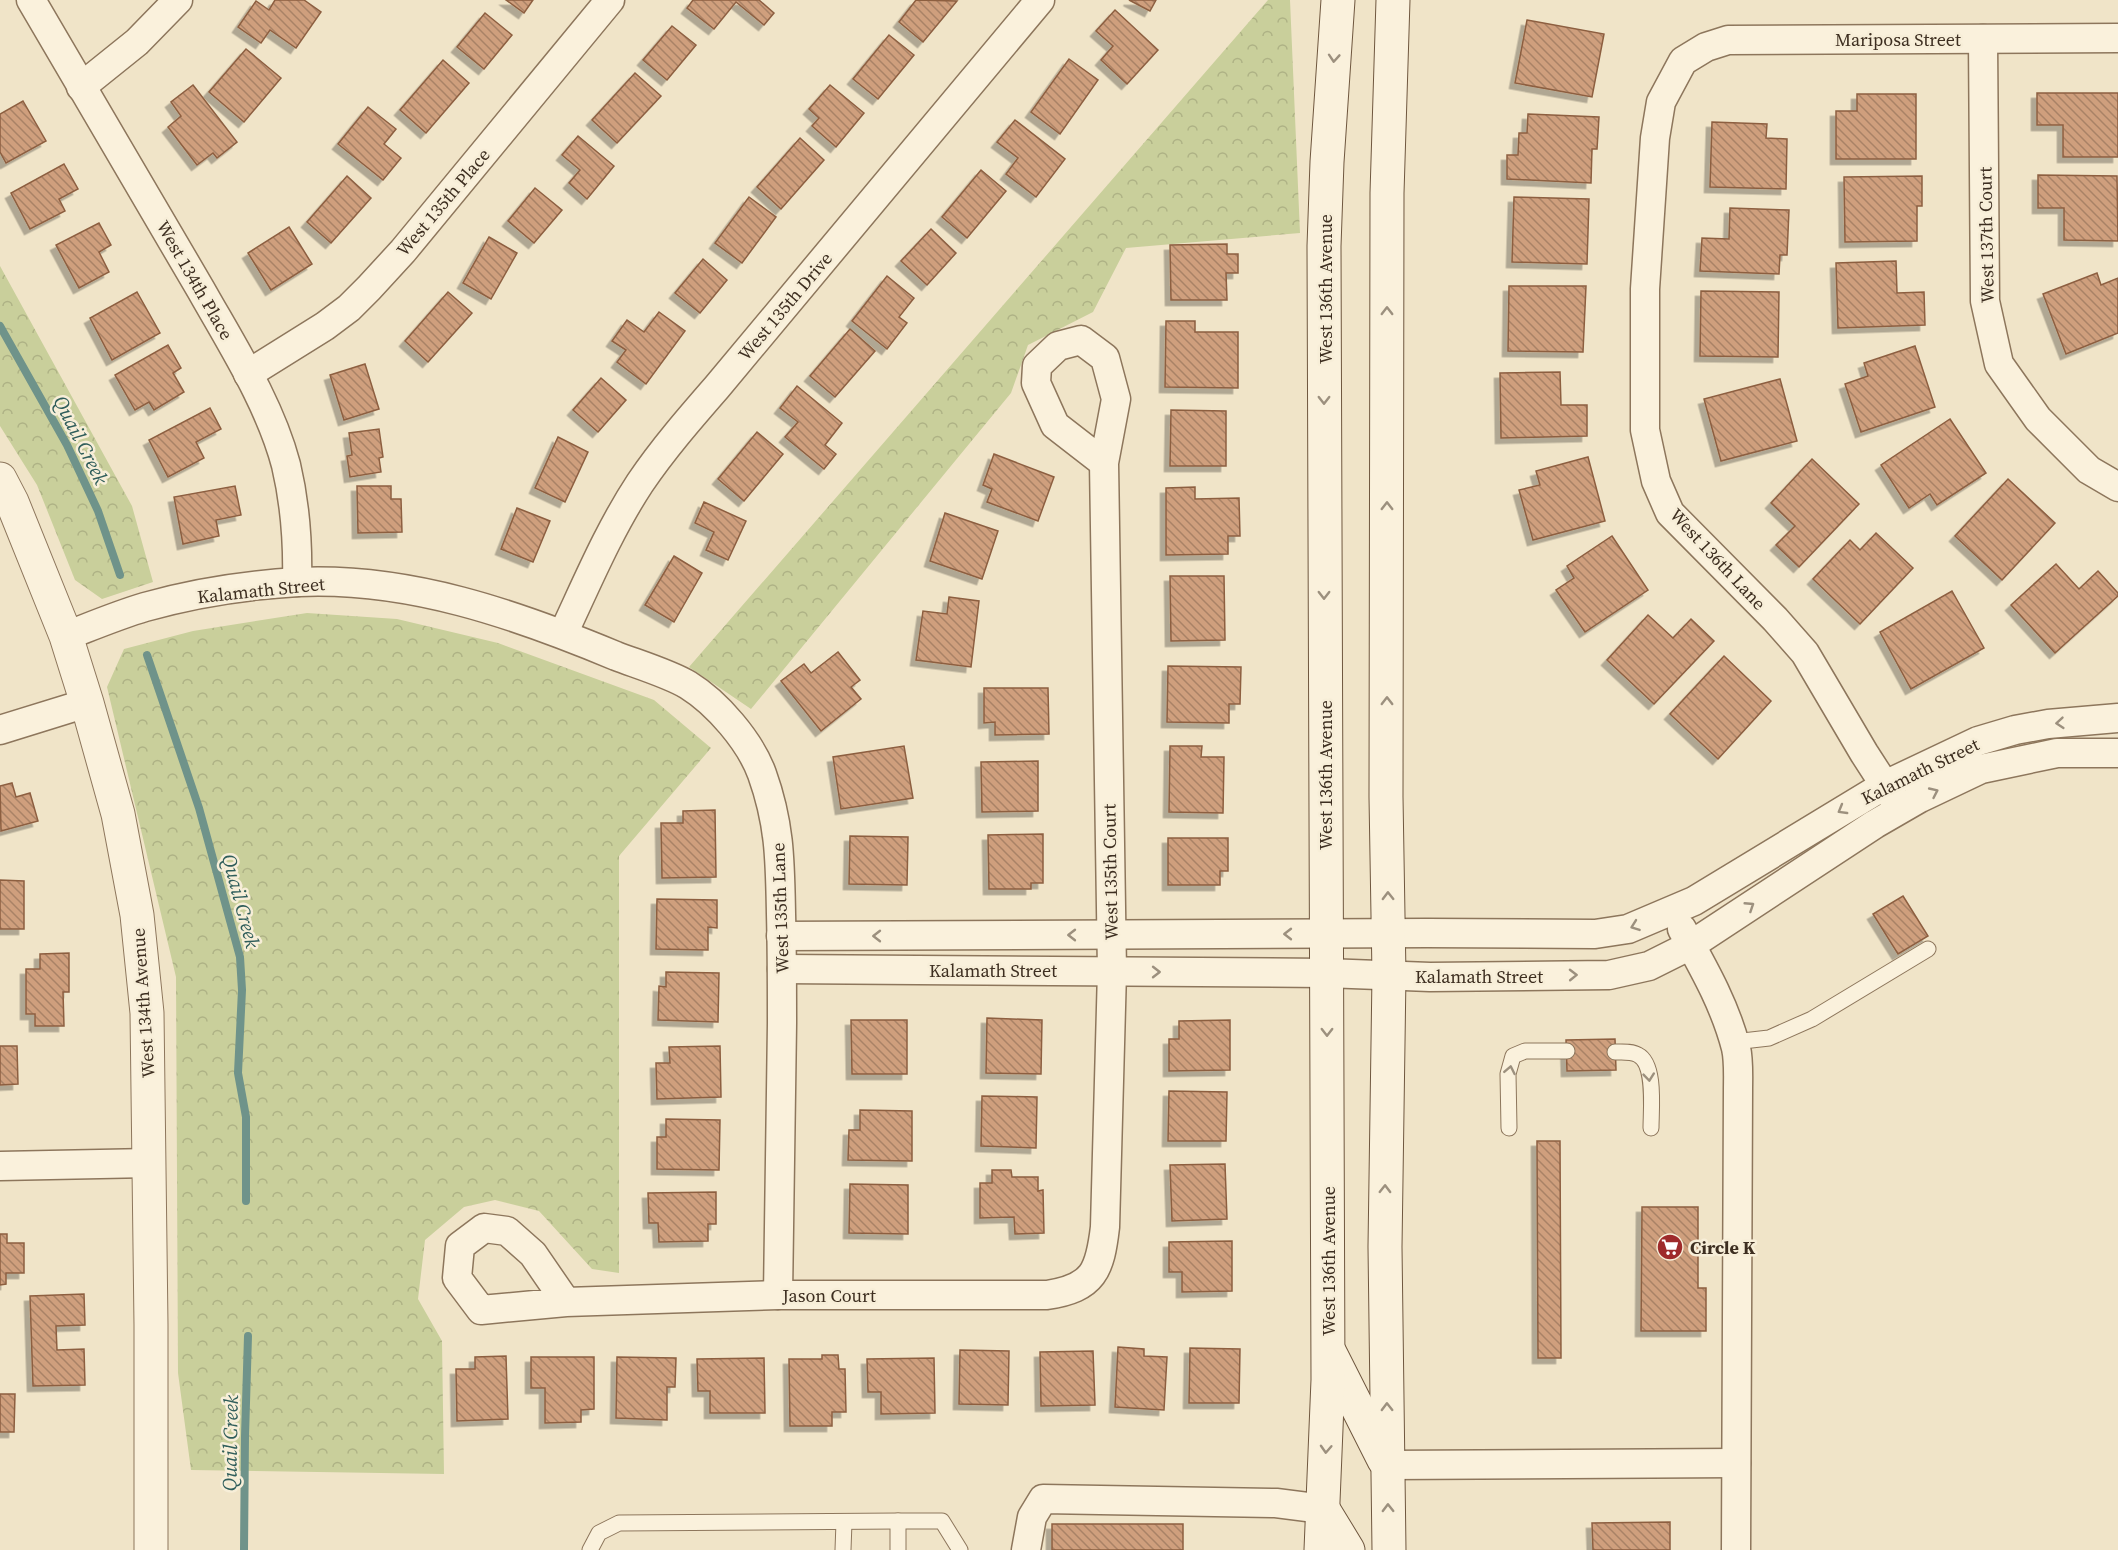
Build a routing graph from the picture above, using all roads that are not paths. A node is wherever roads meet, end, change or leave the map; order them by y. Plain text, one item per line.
1 (31, 0) edge
2 (178, 0) edge
3 (610, 0) edge
4 (1040, 0) edge
5 (1338, 0) edge
6 (1393, 0) edge
7 (2118, 38) edge
8 (1983, 39) junction
9 (1683, 61) joint
10 (81, 87) junction
11 (248, 374) junction
12 (1104, 463) dead end
13 (0, 479) edge
14 (2118, 487) edge
15 (297, 582) junction
16 (563, 634) junction
17 (66, 636) junction
18 (87, 703) junction
19 (2118, 718) edge
20 (0, 730) edge
21 (2118, 753) edge
22 (1885, 784) junction
23 (1900, 809) junction
24 (1672, 911) junction
25 (1388, 933) junction
26 (1326, 934) junction
27 (1111, 935) junction
28 (782, 936) junction
29 (1691, 945) junction
30 (1928, 949) dead end
31 (782, 969) junction
32 (1112, 971) junction
33 (1326, 973) junction
34 (1389, 975) junction
35 (1734, 1042) junction
36 (1567, 1052) dead end
37 (1615, 1052) dead end
38 (1509, 1128) dead end
39 (1651, 1128) dead end
40 (150, 1163) junction
41 (0, 1166) edge
42 (1089, 1278) joint
43 (778, 1295) junction
44 (566, 1302) dead end
45 (1328, 1349) junction
46 (1736, 1463) junction
47 (1387, 1465) junction
48 (1323, 1509) junction
49 (898, 1521) junction
50 (844, 1522) junction
51 (151, 1550) edge
52 (590, 1550) edge
53 (843, 1550) edge
54 (898, 1550) edge
55 (960, 1550) edge
56 (1026, 1550) edge
57 (1321, 1550) edge
58 (1348, 1550) edge
59 (1389, 1550) edge
60 (1736, 1550) edge

1 - 10 street, West 134th Place
2 - 10 street
3 - 11 street, West 135th Place
4 - 16 street, West 135th Drive
5 -> 26 main road, West 136th Avenue
25 -> 6 main road
7 - 8 street, Mariposa Street
8 - 9 street, Mariposa Street
8 - 14 street, West 137th Court
9 - 22 street, West 136th Lane
10 - 11 street, West 134th Place
11 - 15 street, West 134th Place
12 - 27 street, West 135th Court
13 - 17 main road, West 134th Avenue
15 - 16 street, Kalamath Street
15 - 17 street, Kalamath Street
16 - 28 street, West 135th Lane
17 - 18 main road, West 134th Avenue
18 - 20 street
18 - 40 main road, West 134th Avenue
19 -> 22 street, Kalamath Street
23 -> 21 street, Kalamath Street
22 - 23 street, West 136th Lane
22 -> 24 street, Kalamath Street
29 -> 23 street, Kalamath Street
24 -> 25 street, Kalamath Street
24 - 29 street
25 - 26 street, Kalamath Street
25 - 34 main road
26 -> 27 street, Kalamath Street
26 - 33 main road, West 136th Avenue
27 -> 28 street, Kalamath Street
27 - 32 street, West 135th Court
28 - 31 street, West 135th Lane
34 -> 29 street, Kalamath Street
29 - 35 street
30 - 35 lane
31 - 32 street, Kalamath Street
31 - 43 street, West 135th Lane
32 -> 33 street, Kalamath Street
32 - 42 street, West 135th Court
33 - 34 street, Kalamath Street
33 -> 45 main road, West 136th Avenue
47 -> 34 main road
35 - 46 street
38 -> 36 lane
37 -> 39 lane
40 - 41 street
40 - 51 main road, West 134th Avenue
42 - 43 street, Jason Court
43 - 44 street, Jason Court
45 - 47 main road
45 -> 48 main road, West 136th Avenue
46 - 47 street
46 - 60 street
59 -> 47 main road
48 - 56 street
48 - 57 main road, West 136th Avenue
48 - 58 main road
49 - 50 lane
49 - 54 lane
49 - 55 lane
50 - 52 lane
50 - 53 lane

